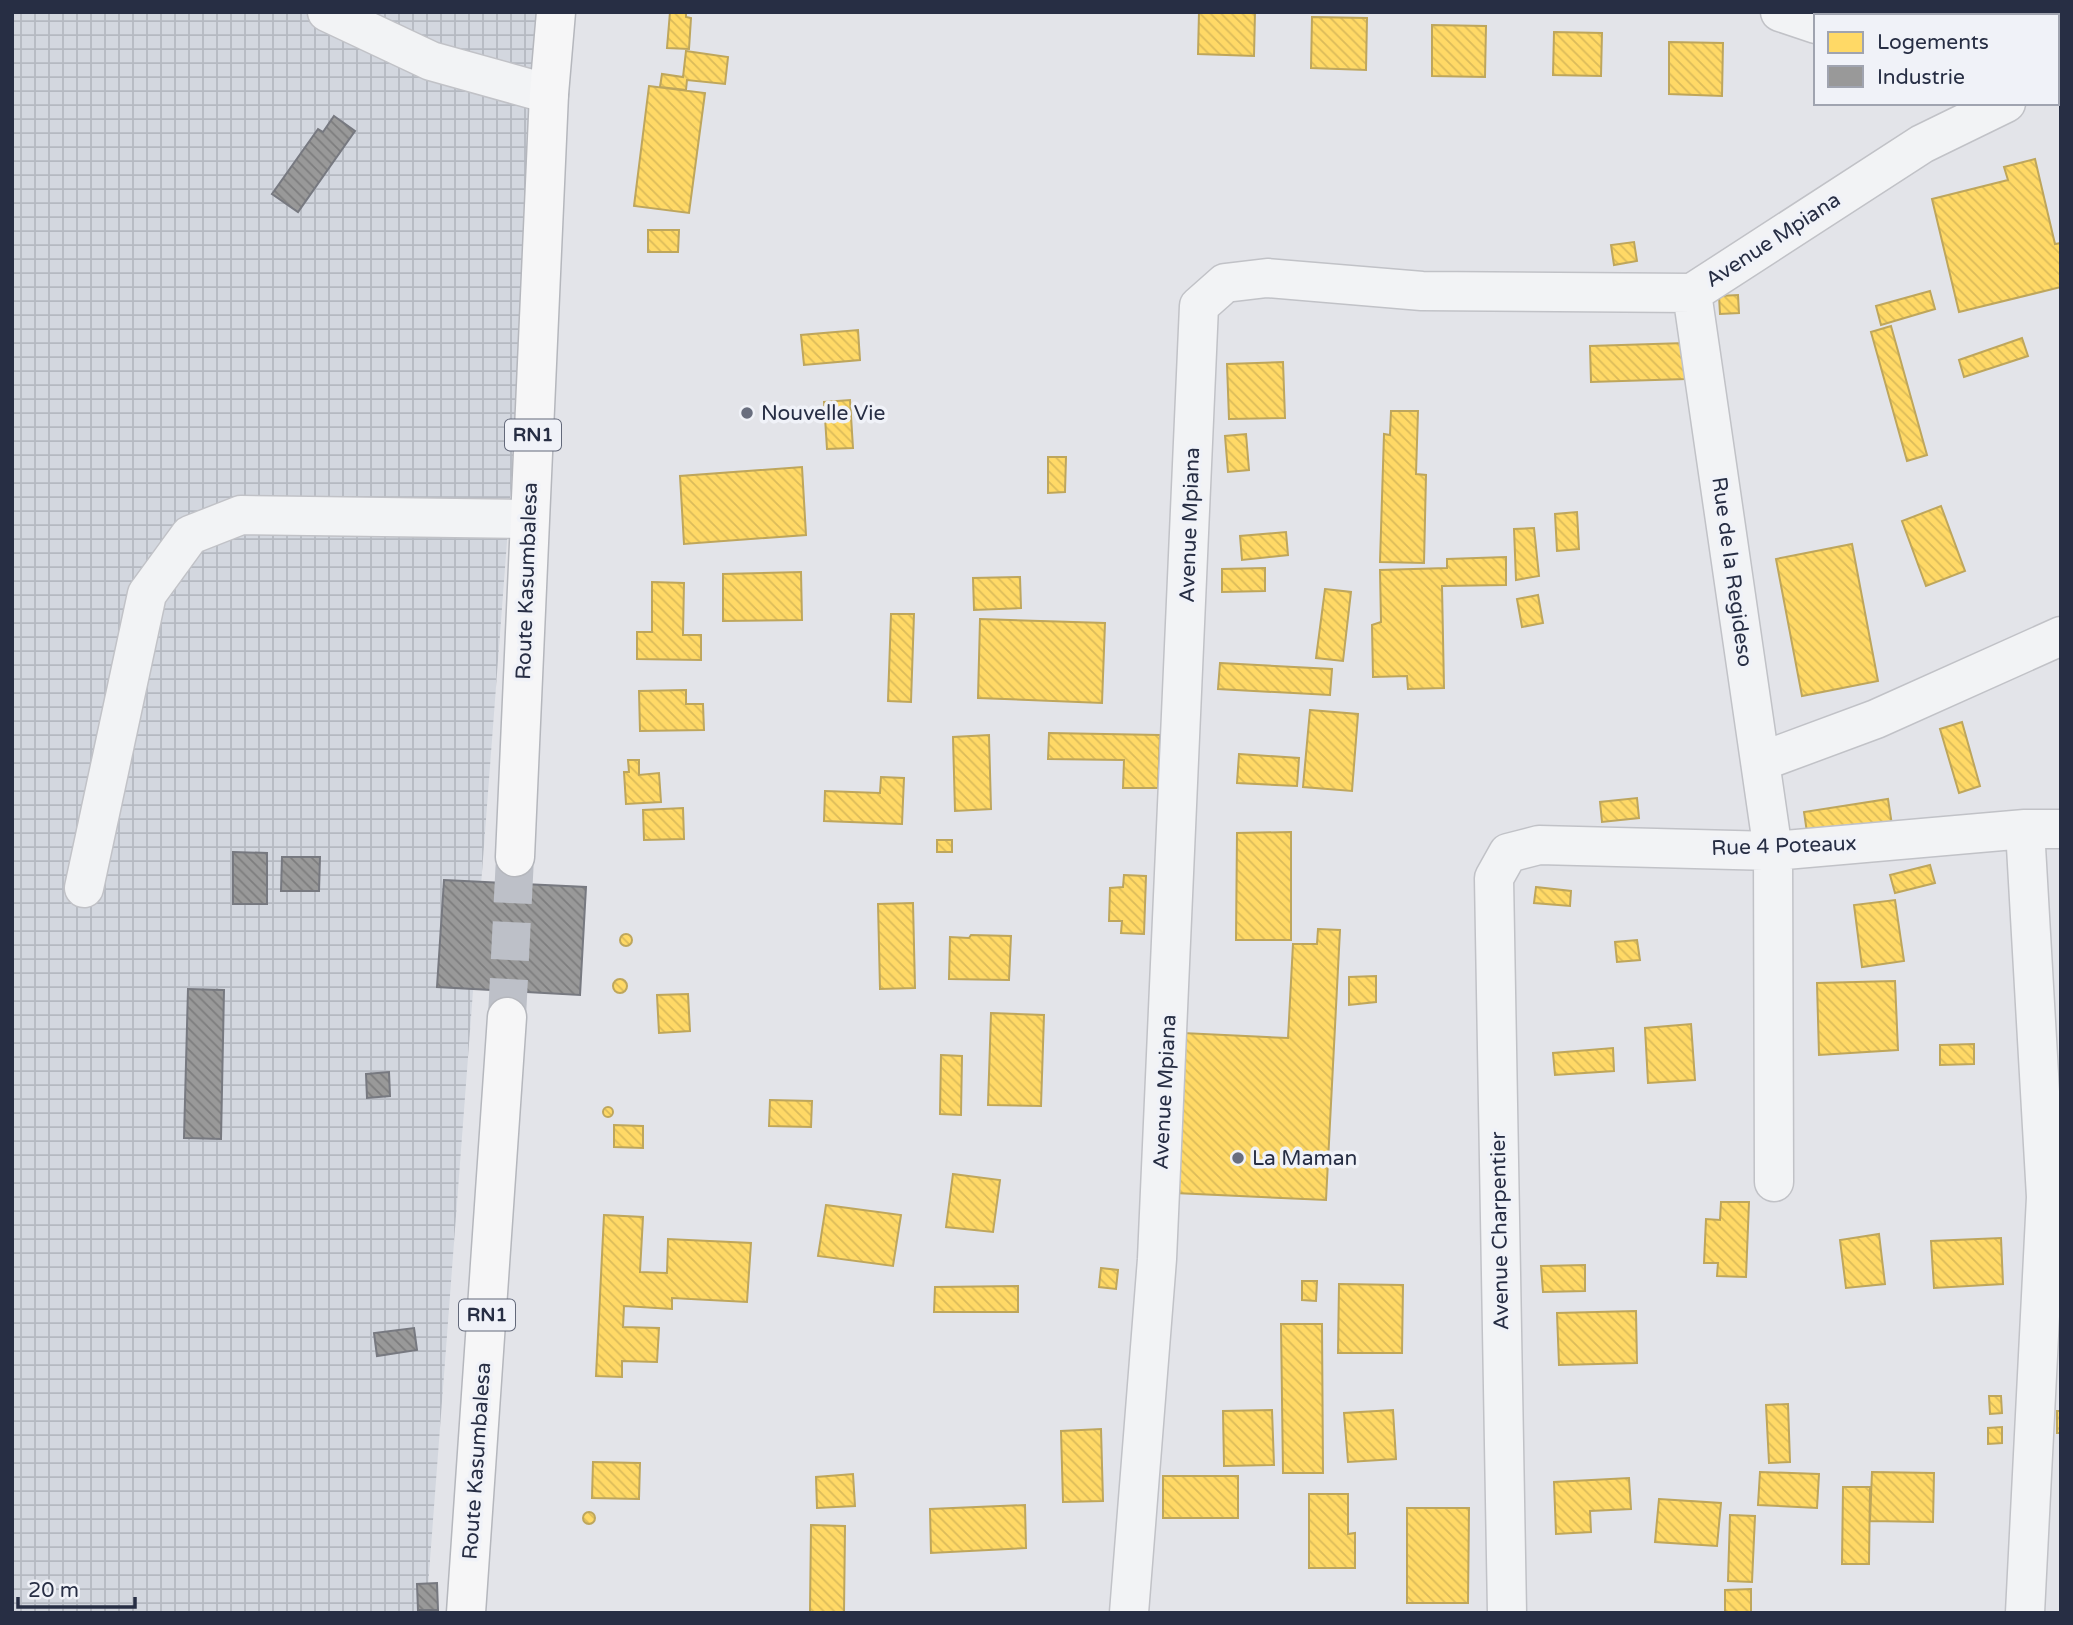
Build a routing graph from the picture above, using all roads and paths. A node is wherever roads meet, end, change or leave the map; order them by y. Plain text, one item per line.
1 (327, 12) edge
2 (556, 12) edge
3 (1780, 12) edge
4 (1814, 23) edge
5 (549, 94) junction
6 (2002, 105) edge
7 (1692, 293) junction
8 (529, 519) junction
9 (2061, 636) edge
10 (1760, 762) junction
11 (2043, 829) edge
12 (1773, 850) junction
13 (1508, 853) joint
14 (515, 857) tunnel mouth
15 (84, 888) dead end
16 (507, 1017) tunnel mouth
17 (1774, 1182) dead end
18 (2053, 1197) edge
19 (466, 1613) edge
20 (1129, 1613) edge
21 (1507, 1613) edge
22 (2025, 1613) edge

1 - 5 street
2 - 5 highway, Route Kasumbalesa / RN1
3 - 4 street
5 - 8 highway, Route Kasumbalesa / RN1
6 - 7 street, Avenue Mpiana
7 - 10 street, Rue de la Regideso
7 - 20 street, Avenue Mpiana
8 - 14 highway, Route Kasumbalesa / RN1
8 - 15 street
9 - 10 street
10 - 12 street, Rue de la Regideso
11 - 12 street, Rue 4 Poteaux
11 - 18 street
12 - 13 street, Rue 4 Poteaux
12 - 17 street, Rue de la Regideso
13 - 21 street, Avenue Charpentier
16 - 19 highway, Route Kasumbalesa / RN1
18 - 22 street

